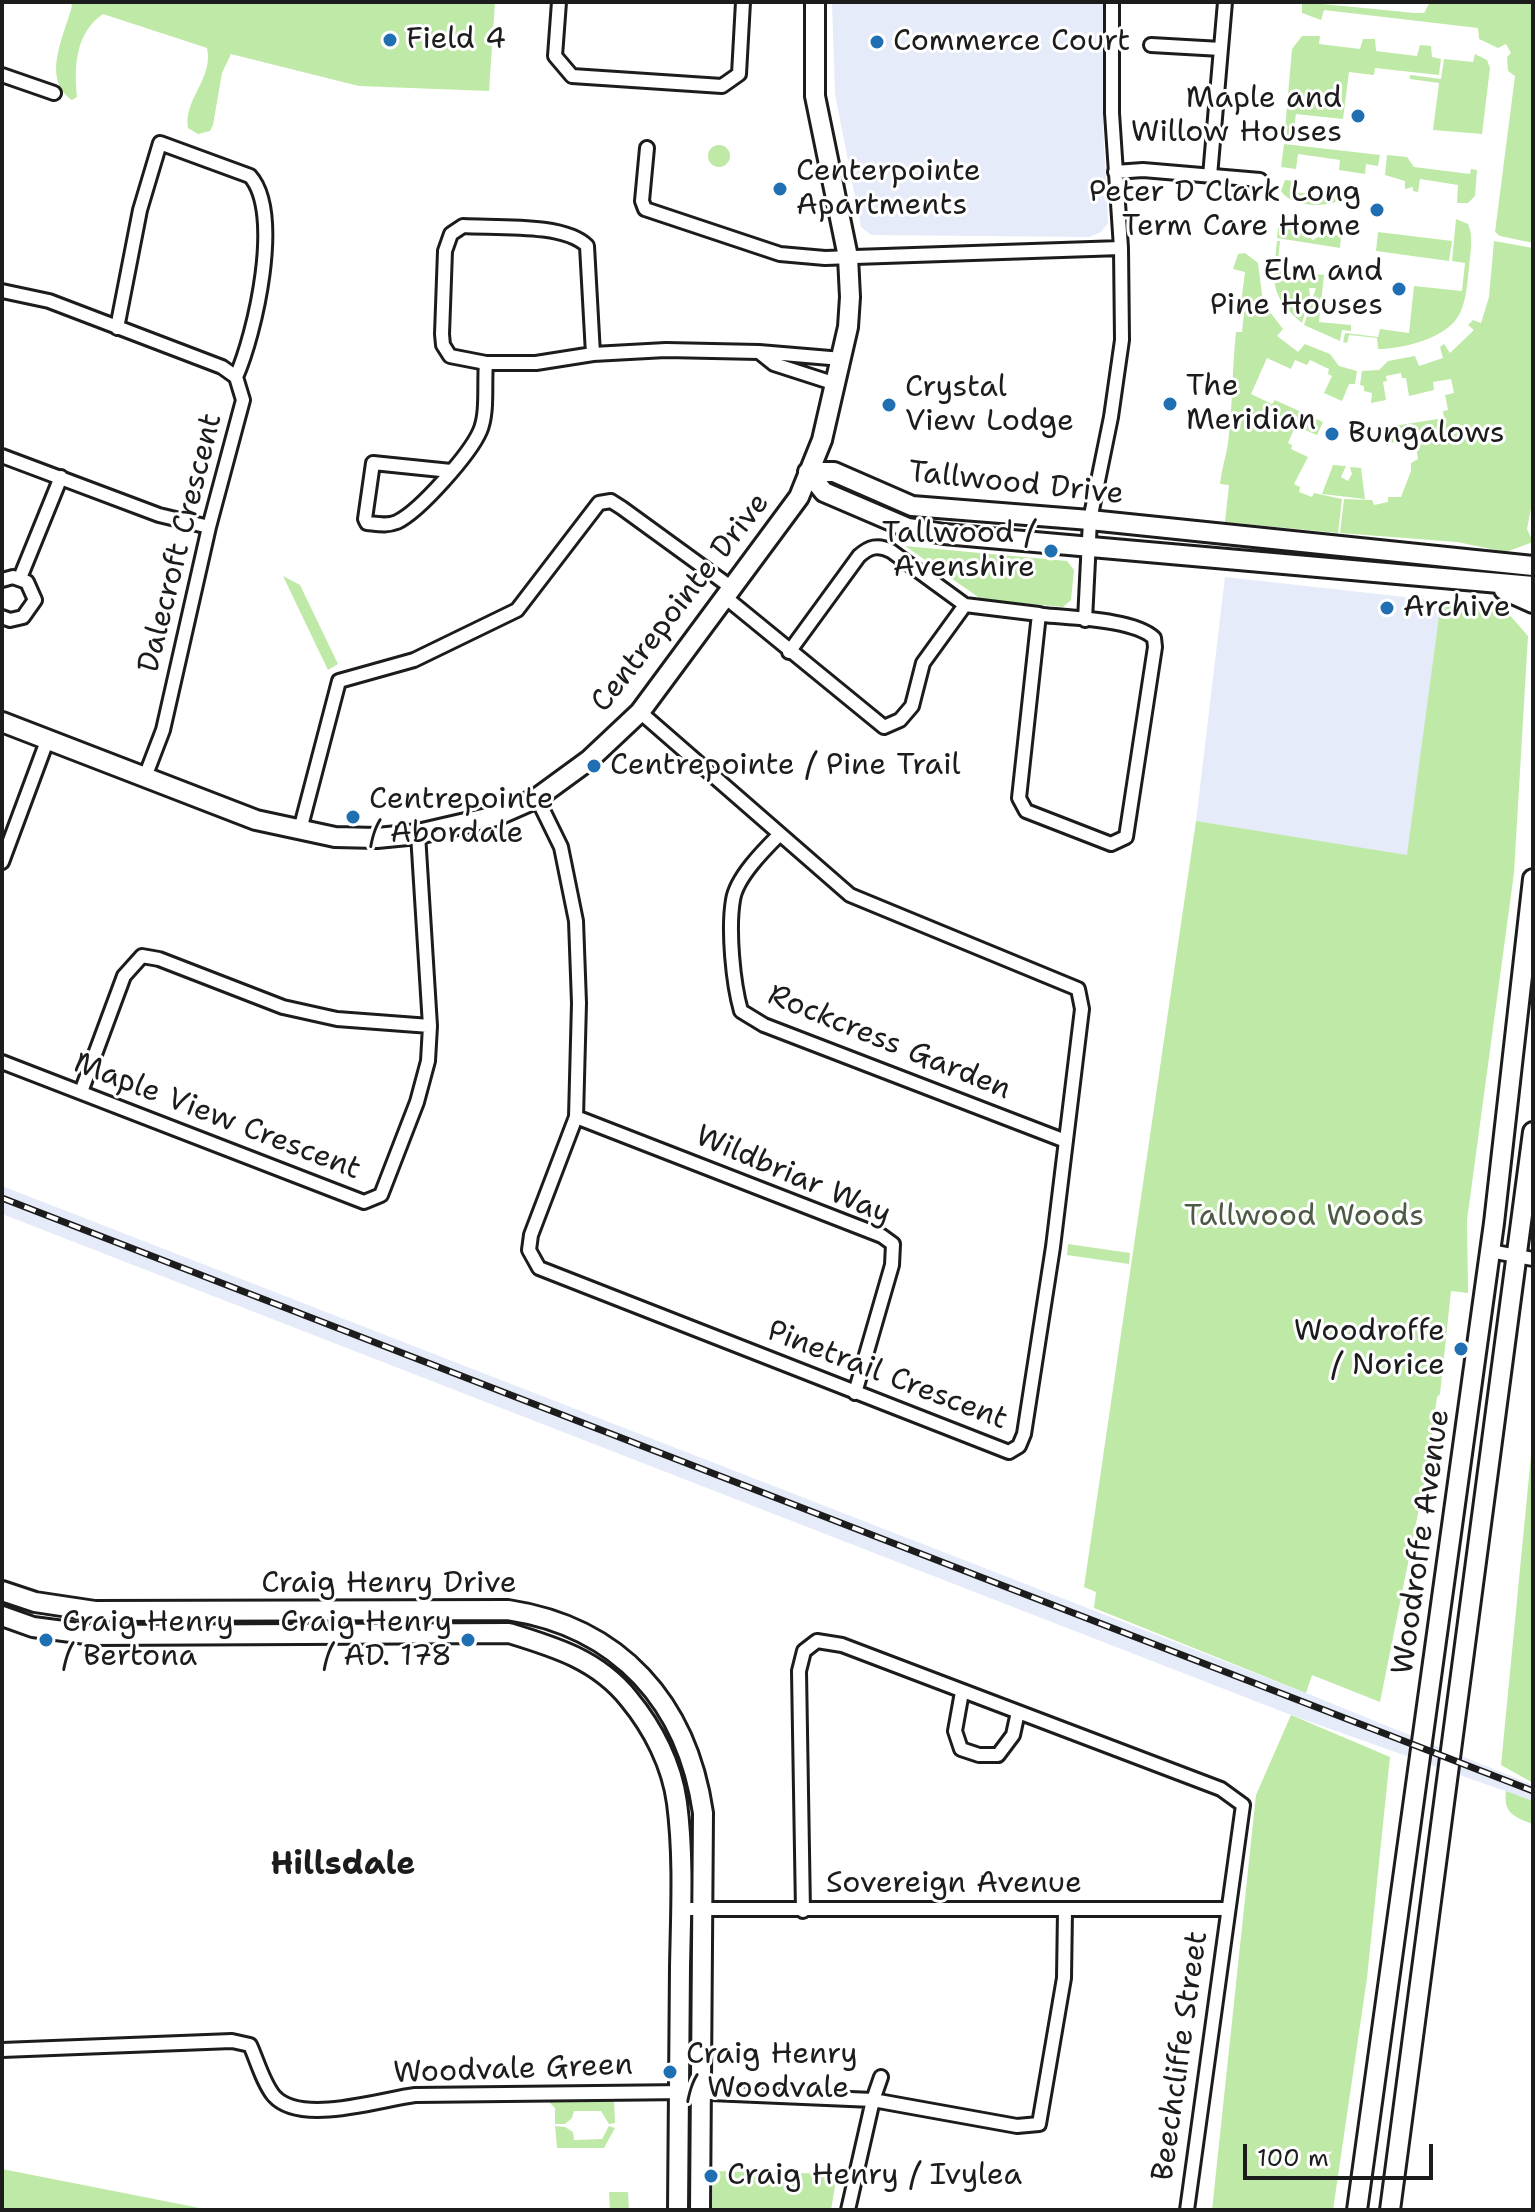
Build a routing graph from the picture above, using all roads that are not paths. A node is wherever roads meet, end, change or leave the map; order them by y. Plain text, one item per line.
1 (559, 2) edge
2 (743, 2) edge
3 (815, 2) edge
4 (1112, 2) edge
5 (1225, 2) edge
6 (1151, 45) dead end
7 (1221, 49) junction
8 (2, 75) edge
9 (54, 93) dead end
10 (647, 148) dead end
11 (1115, 172) junction
12 (1210, 176) junction
13 (1260, 180) dead end
14 (1121, 248) junction
15 (848, 257) junction
16 (2, 291) edge
17 (117, 328) junction
18 (759, 352) junction
19 (593, 354) junction
20 (842, 359) junction
21 (486, 363) junction
22 (236, 377) junction
23 (836, 384) junction
24 (2, 456) edge
25 (451, 471) junction
26 (808, 472) junction
27 (61, 477) junction
28 (1090, 520) junction
29 (209, 527) junction
30 (1087, 546) junction
31 (1533, 553) edge
32 (1524, 565) edge
33 (20, 578) junction
34 (2, 580) edge
35 (1475, 580) junction
36 (1533, 586) edge
37 (728, 592) junction
38 (1533, 603) edge
39 (965, 605) junction
40 (1039, 614) junction
41 (2, 617) edge
42 (1085, 620) junction
43 (789, 652) junction
44 (640, 712) junction
45 (2, 722) edge
46 (47, 741) junction
47 (145, 777) junction
48 (537, 798) junction
49 (300, 830) junction
50 (418, 834) junction
51 (779, 835) junction
52 (2, 862) edge
53 (1533, 879) edge
54 (430, 1026) junction
55 (2, 1062) edge
56 (81, 1092) junction
57 (576, 1117) junction
58 (1533, 1132) edge
59 (1063, 1140) junction
60 (1490, 1251) junction
61 (1525, 1258) edge
62 (855, 1393) junction
63 (2, 1591) edge
64 (2, 1616) edge
65 (1433, 1667) junction
66 (1464, 1673) junction
67 (962, 1692) junction
68 (1018, 1712) junction
69 (1410, 1829) junction
70 (1440, 1835) junction
71 (681, 1909) junction
72 (705, 1909) junction
73 (1227, 1909) junction
74 (803, 1911) junction
75 (1065, 1911) junction
76 (2, 2050) edge
77 (881, 2077) dead end
78 (679, 2092) junction
79 (703, 2092) junction
80 (873, 2100) junction
81 (678, 2210) edge
82 (700, 2210) edge
83 (848, 2210) edge
84 (1187, 2210) edge
85 (1357, 2210) edge
86 (1390, 2210) edge

1 - 2 street
3 - 15 street, Centrepointe Drive
4 - 11 street
5 - 7 street
6 - 7 street
7 - 12 street
8 - 9 street
10 - 15 street
11 - 12 street
11 - 14 street
12 - 13 street
14 - 15 street
14 - 28 street
15 - 20 street, Centrepointe Drive
16 - 17 street, Dalecroft Crescent
17 - 22 street, Dalecroft Crescent
17 - 22 street
18 - 19 street
18 - 20 street
18 - 23 street
19 - 21 street
19 - 21 street
20 - 23 street, Centrepointe Drive
21 - 25 street
22 - 29 street, Dalecroft Crescent
23 - 26 street, Centrepointe Drive
24 - 27 street
25 - 25 street
26 - 28 street, Tallwood Drive
26 - 30 street, Tallwood Drive
26 - 37 street, Centrepointe Drive
27 - 29 street
27 - 33 street
28 - 30 street
28 - 32 street, Tallwood Drive
29 - 47 street, Dalecroft Crescent
30 - 35 street, Tallwood Drive
30 - 42 street
31 - 32 street
33 - 34 street
33 - 41 street
35 - 36 street, Tallwood Drive
35 - 38 street
37 - 43 street
37 - 44 street, Centrepointe Drive
37 - 49 street
39 - 40 street
39 - 43 street
39 - 43 street
40 - 42 street
40 - 42 street
44 - 48 street, Centrepointe Drive
44 - 51 street, Pinetrail Crescent
45 - 46 street, Centrepointe Drive
46 - 47 street, Centrepointe Drive
46 - 52 street
47 - 49 street, Centrepointe Drive
48 - 50 street, Centrepointe Drive
48 - 57 street, Pinetrail Crescent
49 - 50 street, Centrepointe Drive
50 - 54 street, Maple View Crescent
51 - 59 street, Pinetrail Crescent
51 - 59 street, Rockcress Garden
53 - 60 street, Woodroffe Avenue
54 - 56 street
54 - 56 street, Maple View Crescent
55 - 56 street, Maple View Crescent
57 - 62 street, Wildbriar Way
57 - 62 street, Pinetrail Crescent
58 - 61 street, Woodroffe Avenue
59 - 62 street, Pinetrail Crescent
60 - 61 street
60 - 65 street, Woodroffe Avenue
61 - 66 street, Woodroffe Avenue
63 - 72 street, Craig Henry Drive
64 - 71 street, Craig Henry Drive
65 - 66 street
65 - 69 street, Woodroffe Avenue
66 - 70 street, Woodroffe Avenue
67 - 68 street
67 - 68 street
67 - 74 street
68 - 73 street, Beechcliffe Street
69 - 70 street
69 - 85 street, Woodroffe Avenue
70 - 86 street, Woodroffe Avenue
71 - 72 street, Sovereign Avenue
71 - 78 street, Craig Henry Drive
72 - 74 street, Sovereign Avenue
72 - 79 street, Craig Henry Drive
73 - 75 street, Sovereign Avenue
73 - 84 street, Beechcliffe Street
74 - 75 street, Sovereign Avenue
75 - 80 street
76 - 78 street, Woodvale Green
77 - 80 street
78 - 79 street
78 - 81 street, Craig Henry Drive
79 - 80 street
79 - 82 street, Craig Henry Drive
80 - 83 street

